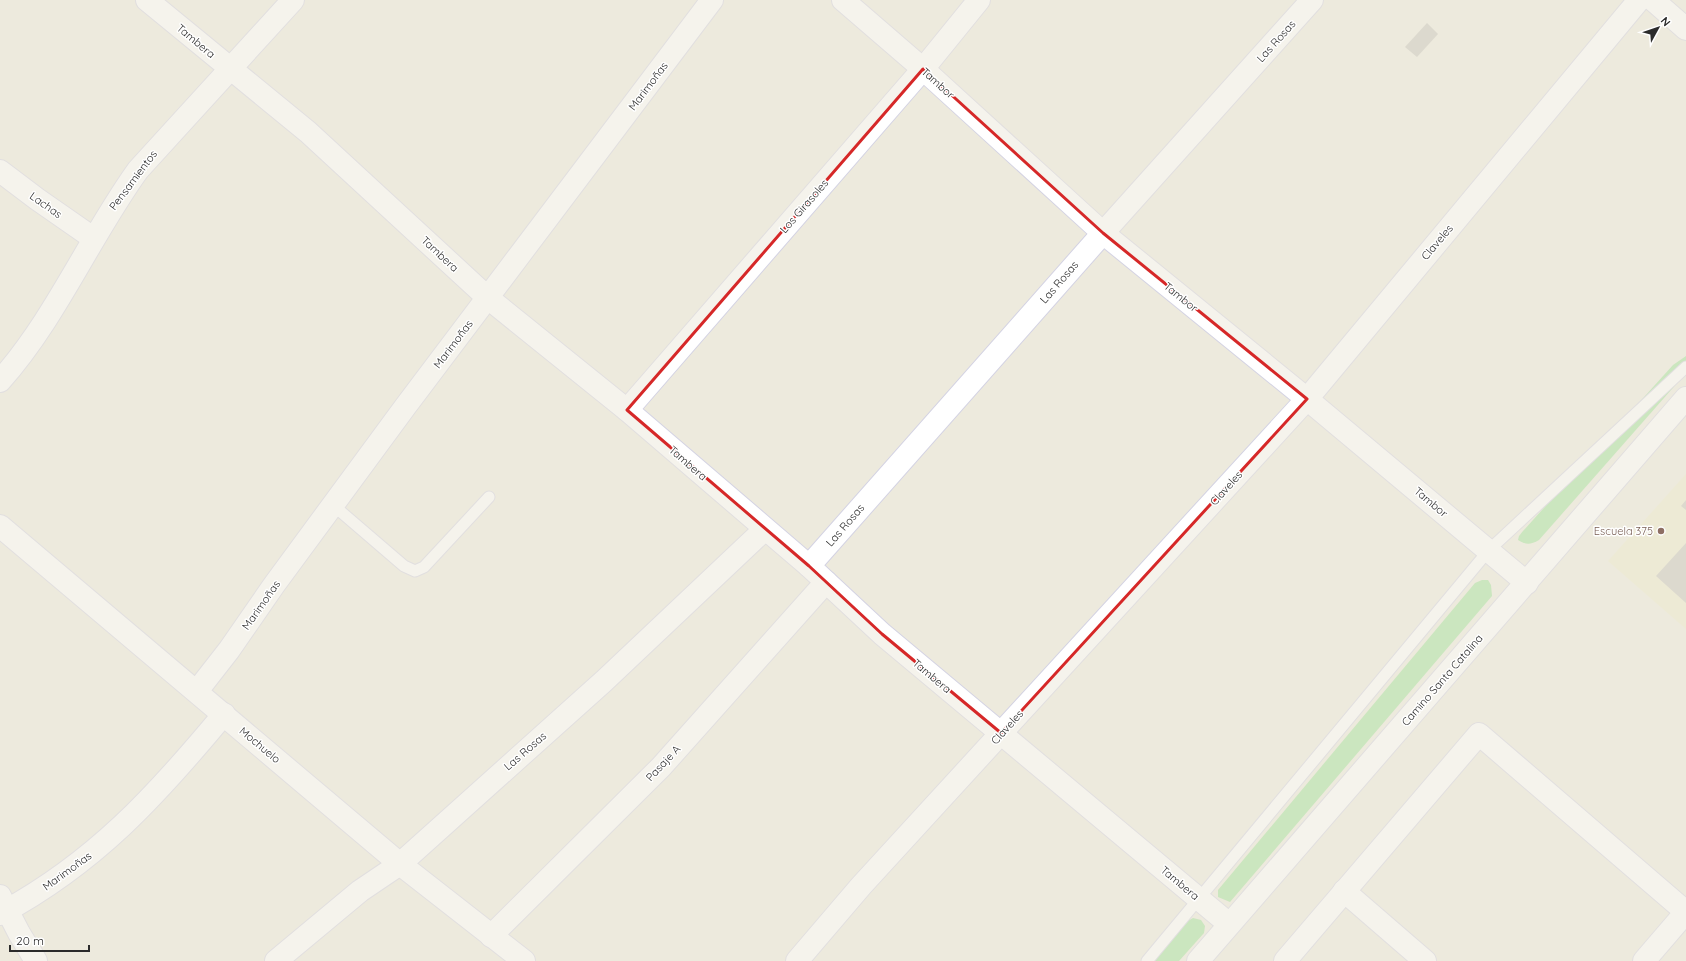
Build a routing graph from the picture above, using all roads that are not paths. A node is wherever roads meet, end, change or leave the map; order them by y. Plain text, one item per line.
1 (147, 0) edge
2 (293, 0) edge
3 (712, 0) edge
4 (843, 0) edge
5 (979, 0) edge
6 (1312, 0) edge
7 (1651, 0) edge
8 (1686, 29) edge
9 (229, 68) junction
10 (923, 69) junction
11 (0, 171) edge
12 (1102, 233) junction
13 (93, 238) junction
14 (488, 298) junction
15 (1686, 367) edge
16 (0, 381) edge
17 (1686, 398) edge
18 (1307, 399) junction
19 (627, 410) junction
20 (489, 497) dead end
21 (334, 505) junction
22 (0, 526) edge
23 (765, 529) junction
24 (1489, 550) junction
25 (809, 566) junction
26 (826, 582) junction
27 (1527, 583) junction
28 (197, 691) junction
29 (224, 714) junction
30 (1002, 733) junction
31 (400, 864) junction
32 (1344, 891) junction
33 (1199, 899) junction
34 (2, 907) edge
35 (1686, 912) edge
36 (1229, 924) junction
37 (491, 936) junction
38 (36, 961) edge
39 (276, 961) edge
40 (524, 961) edge
41 (797, 961) edge
42 (1147, 961) edge
43 (1198, 961) edge
44 (1285, 961) edge
45 (1425, 961) edge
46 (1644, 961) edge

1 - 9 street, Tambera
2 - 9 street, Pensamientos
3 - 14 street, Marimoñas
4 - 10 street, Tambor
5 - 10 street, Los Girasoles
6 - 12 street, Las Rosas
7 - 8 street
7 - 18 street, Claveles
9 - 13 street, Pensamientos
9 - 14 street, Tambera
10 - 12 street, Tambor
10 - 19 street, Los Girasoles
11 - 13 street, Lachas
12 - 18 street, Tambor
12 - 25 street, Las Rosas
13 - 16 street, Pensamientos
14 - 19 street, Tambera
14 - 21 street, Marimoñas
15 - 24 lane
17 - 27 street, Camino Santa Catalina
18 - 24 street, Tambor
18 - 30 street, Claveles
19 - 23 street, Tambera
20 - 21 lane
21 - 28 street, Marimoñas
22 - 28 street, Mochuelo
23 - 25 street, Tambera
23 - 31 street, Las Rosas
24 - 27 street, Tambor
24 - 33 lane
25 - 26 street, Tambera
26 - 30 street, Tambera
26 - 37 street, Pasaje A
27 - 36 street, Camino Santa Catalina
28 - 29 street, Mochuelo
29 - 31 street, Mochuelo
29 - 34 street, Marimoñas
30 - 33 street, Tambera
30 - 41 street, Claveles
31 - 37 street, Mochuelo
31 - 39 street, Las Rosas
32 - 35 street
32 - 44 street
32 - 45 street
33 - 36 street, Tambera
33 - 42 lane
34 - 38 street
35 - 46 street
36 - 43 street, Camino Santa Catalina
37 - 40 street, Mochuelo

